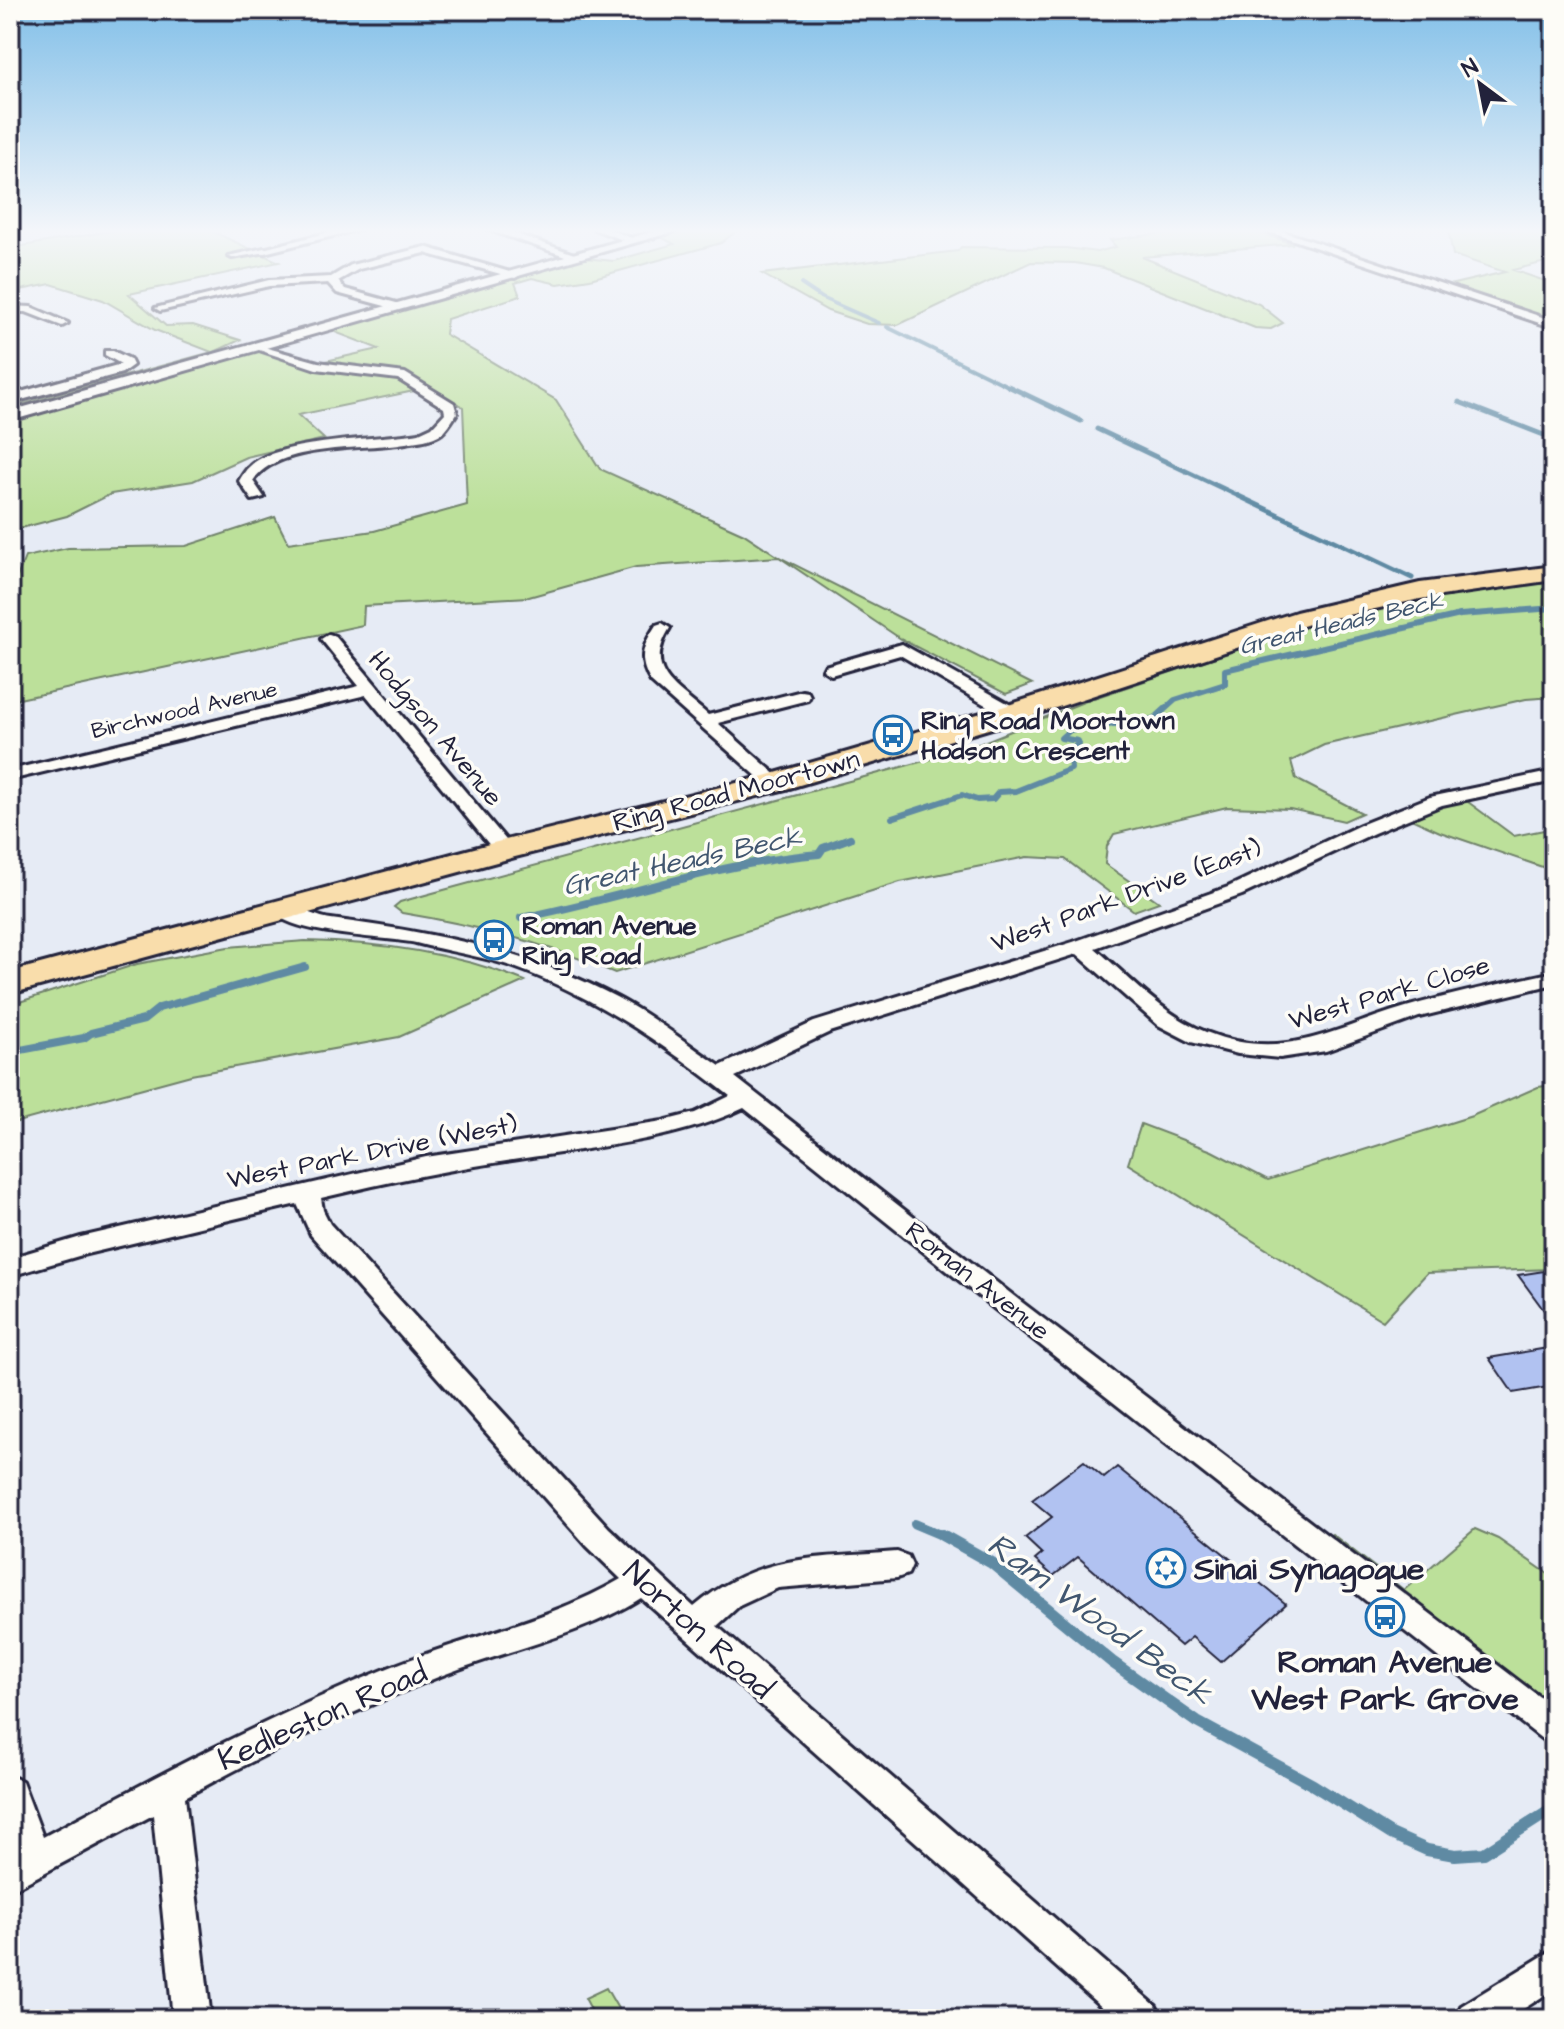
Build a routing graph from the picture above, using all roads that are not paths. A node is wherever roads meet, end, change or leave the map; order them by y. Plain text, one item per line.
1 (59, 324) edge
2 (335, 324) edge
3 (41, 328) dead end
4 (257, 346) junction
5 (109, 353) dead end
6 (10, 381) edge
7 (35, 392) junction
8 (10, 399) edge
9 (10, 416) edge
10 (257, 497) dead end
11 (1554, 573) edge
12 (662, 628) dead end
13 (329, 639) dead end
14 (831, 670) dead end
15 (369, 689) junction
16 (802, 696) dead end
17 (1012, 713) junction
18 (704, 721) junction
19 (10, 775) edge
20 (1554, 776) edge
21 (775, 783) junction
22 (504, 850) junction
23 (345, 892) junction
24 (280, 909) junction
25 (354, 926) junction
26 (1080, 946) junction
27 (1554, 978) edge
28 (10, 983) edge
29 (719, 1076) junction
30 (746, 1098) junction
31 (308, 1192) junction
32 (10, 1267) edge
33 (897, 1565) dead end
34 (643, 1581) junction
35 (694, 1626) junction
36 (1554, 1728) edge
37 (167, 1788) junction
38 (10, 1792) edge
39 (22, 1867) edge
40 (1554, 1967) edge
41 (192, 2019) edge
42 (1143, 2019) edge
43 (1474, 2019) edge

1 - 3 street
2 - 4 street
4 - 9 street
4 - 10 street
5 - 7 street
6 - 7 street
7 - 8 street
11 - 17 highway, Ring Road Moortown
12 - 18 street
13 - 15 street, Hodgson Avenue
14 - 17 street
15 - 19 street, Birchwood Avenue
15 - 22 street, Hodgson Avenue
16 - 18 street
17 - 21 highway, Ring Road Moortown
18 - 21 street
20 - 26 street, West Park Drive (East)
21 - 22 highway, Ring Road Moortown
22 - 23 highway, Ring Road Moortown
23 - 24 highway, Ring Road Moortown
23 - 25 street
24 - 25 street, Roman Avenue
24 - 28 highway, Ring Road Moortown
25 - 29 street, Roman Avenue
26 - 27 street, West Park Close
26 - 29 street, West Park Drive (East)
29 - 30 street, Roman Avenue
30 - 31 street, West Park Drive (West)
30 - 36 street, Roman Avenue
31 - 32 street, West Park Drive (West)
31 - 34 street, Norton Road
33 - 35 street
34 - 35 street, Norton Road
34 - 37 street, Kedleston Road
35 - 42 street, Norton Road
37 - 39 street, Kedleston Road
37 - 41 street
38 - 39 street
40 - 43 street

